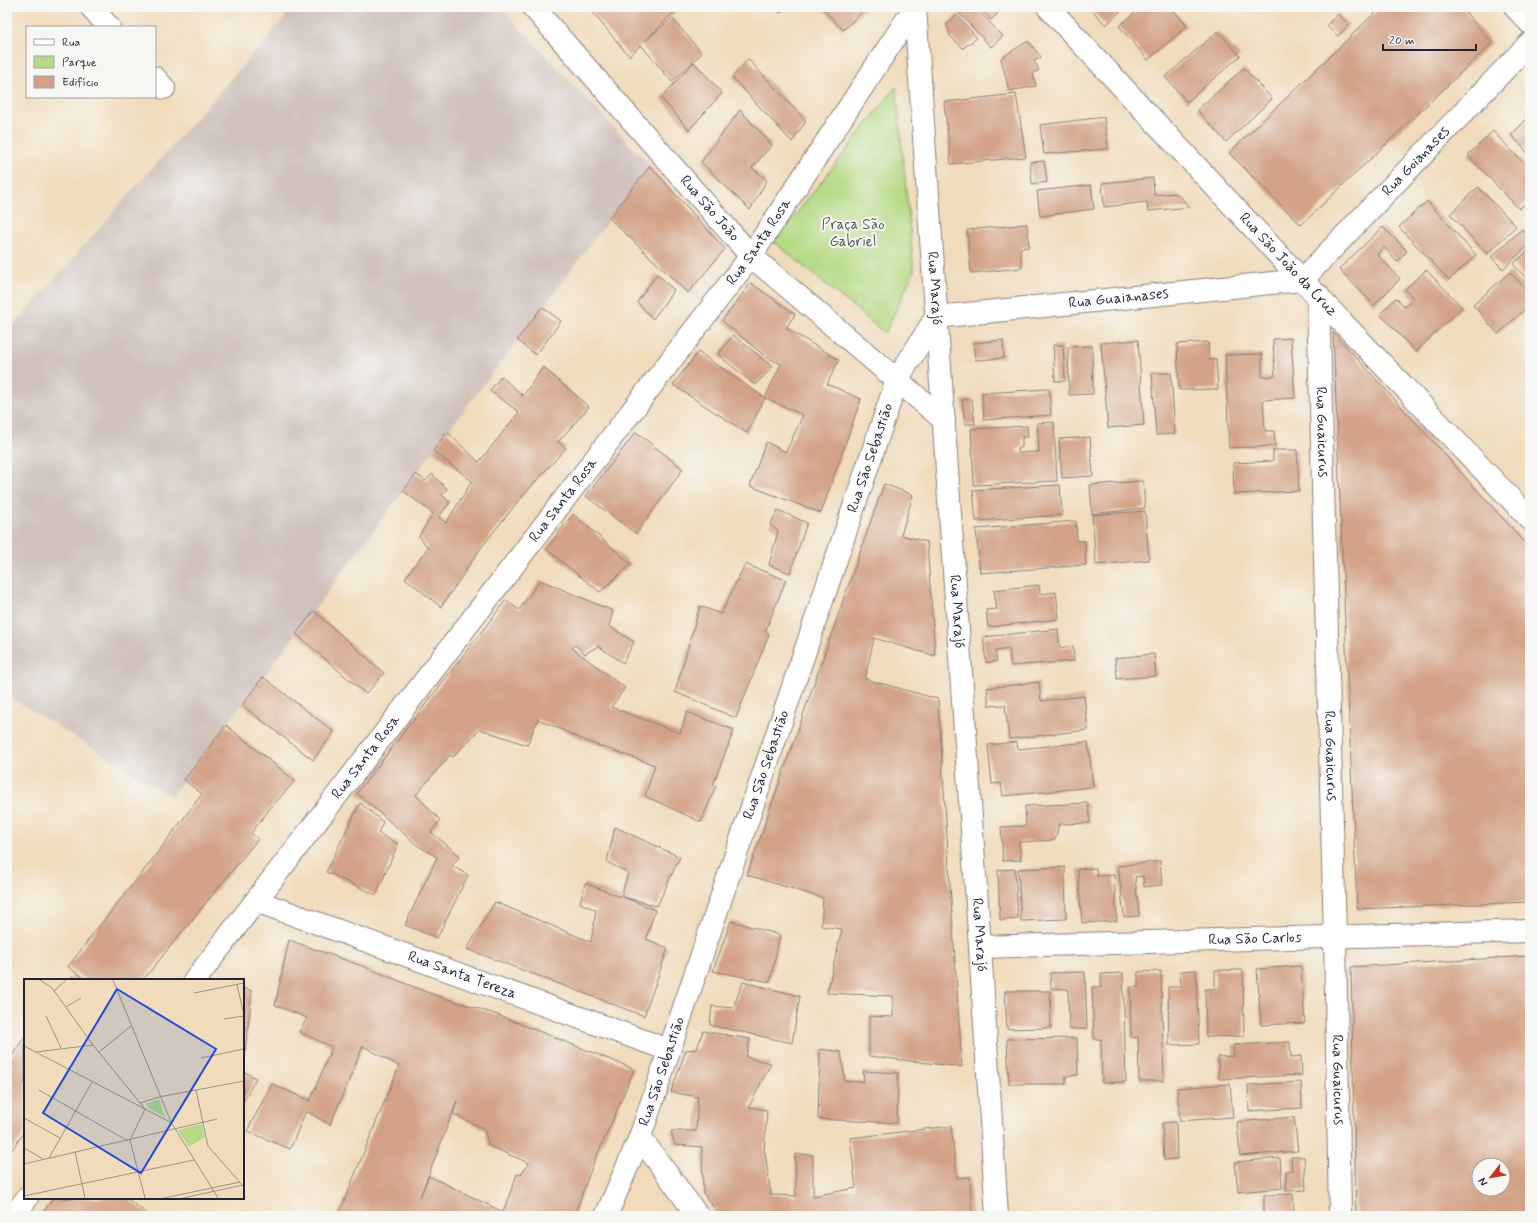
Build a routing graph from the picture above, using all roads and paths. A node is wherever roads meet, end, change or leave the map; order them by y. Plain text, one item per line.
1 (91, 7) edge
2 (533, 7) edge
3 (915, 7) edge
4 (1048, 7) edge
5 (1515, 7) edge
6 (1530, 24) edge
7 (108, 26) edge
8 (1530, 43) edge
9 (751, 256) junction
10 (1302, 280) junction
11 (1318, 295) junction
12 (936, 317) junction
13 (897, 380) junction
14 (944, 420) junction
15 (1530, 519) edge
16 (256, 901) junction
17 (1530, 931) edge
18 (1335, 936) junction
19 (980, 947) junction
20 (196, 979) edge
21 (669, 1050) junction
22 (640, 1137) junction
23 (27, 1199) edge
24 (14, 1216) edge
25 (606, 1216) edge
26 (698, 1216) edge
27 (997, 1216) edge
28 (1340, 1216) edge

1 - 7 street
2 - 9 street, Rua São João
3 - 9 street, Rua Santa Rosa
3 - 12 street, Rua Marajó
4 - 10 street, Rua São João da Cruz
5 - 6 street
8 - 10 street, Rua Goianases
9 - 13 street, Rua São João
9 - 16 street, Rua Santa Rosa
10 - 11 street, Rua São João da Cruz
10 - 12 street, Rua Guaianases
11 - 15 street, Rua São João da Cruz
11 - 18 street, Rua Guaicurus
12 - 13 street, Rua São Sebastião
12 - 14 street, Rua Marajó
13 - 14 street, Rua São João
13 - 21 street, Rua São Sebastião
14 - 19 street, Rua Marajó
16 - 20 street, Rua Santa Rosa
16 - 21 street, Rua Santa Tereza
17 - 18 street, Rua São Carlos
18 - 19 street, Rua São Carlos
18 - 28 street, Rua Guaicurus
19 - 27 street, Rua Marajó
21 - 22 street, Rua São Sebastião
22 - 25 street, Rua São Sebastião
22 - 26 street
23 - 24 street

